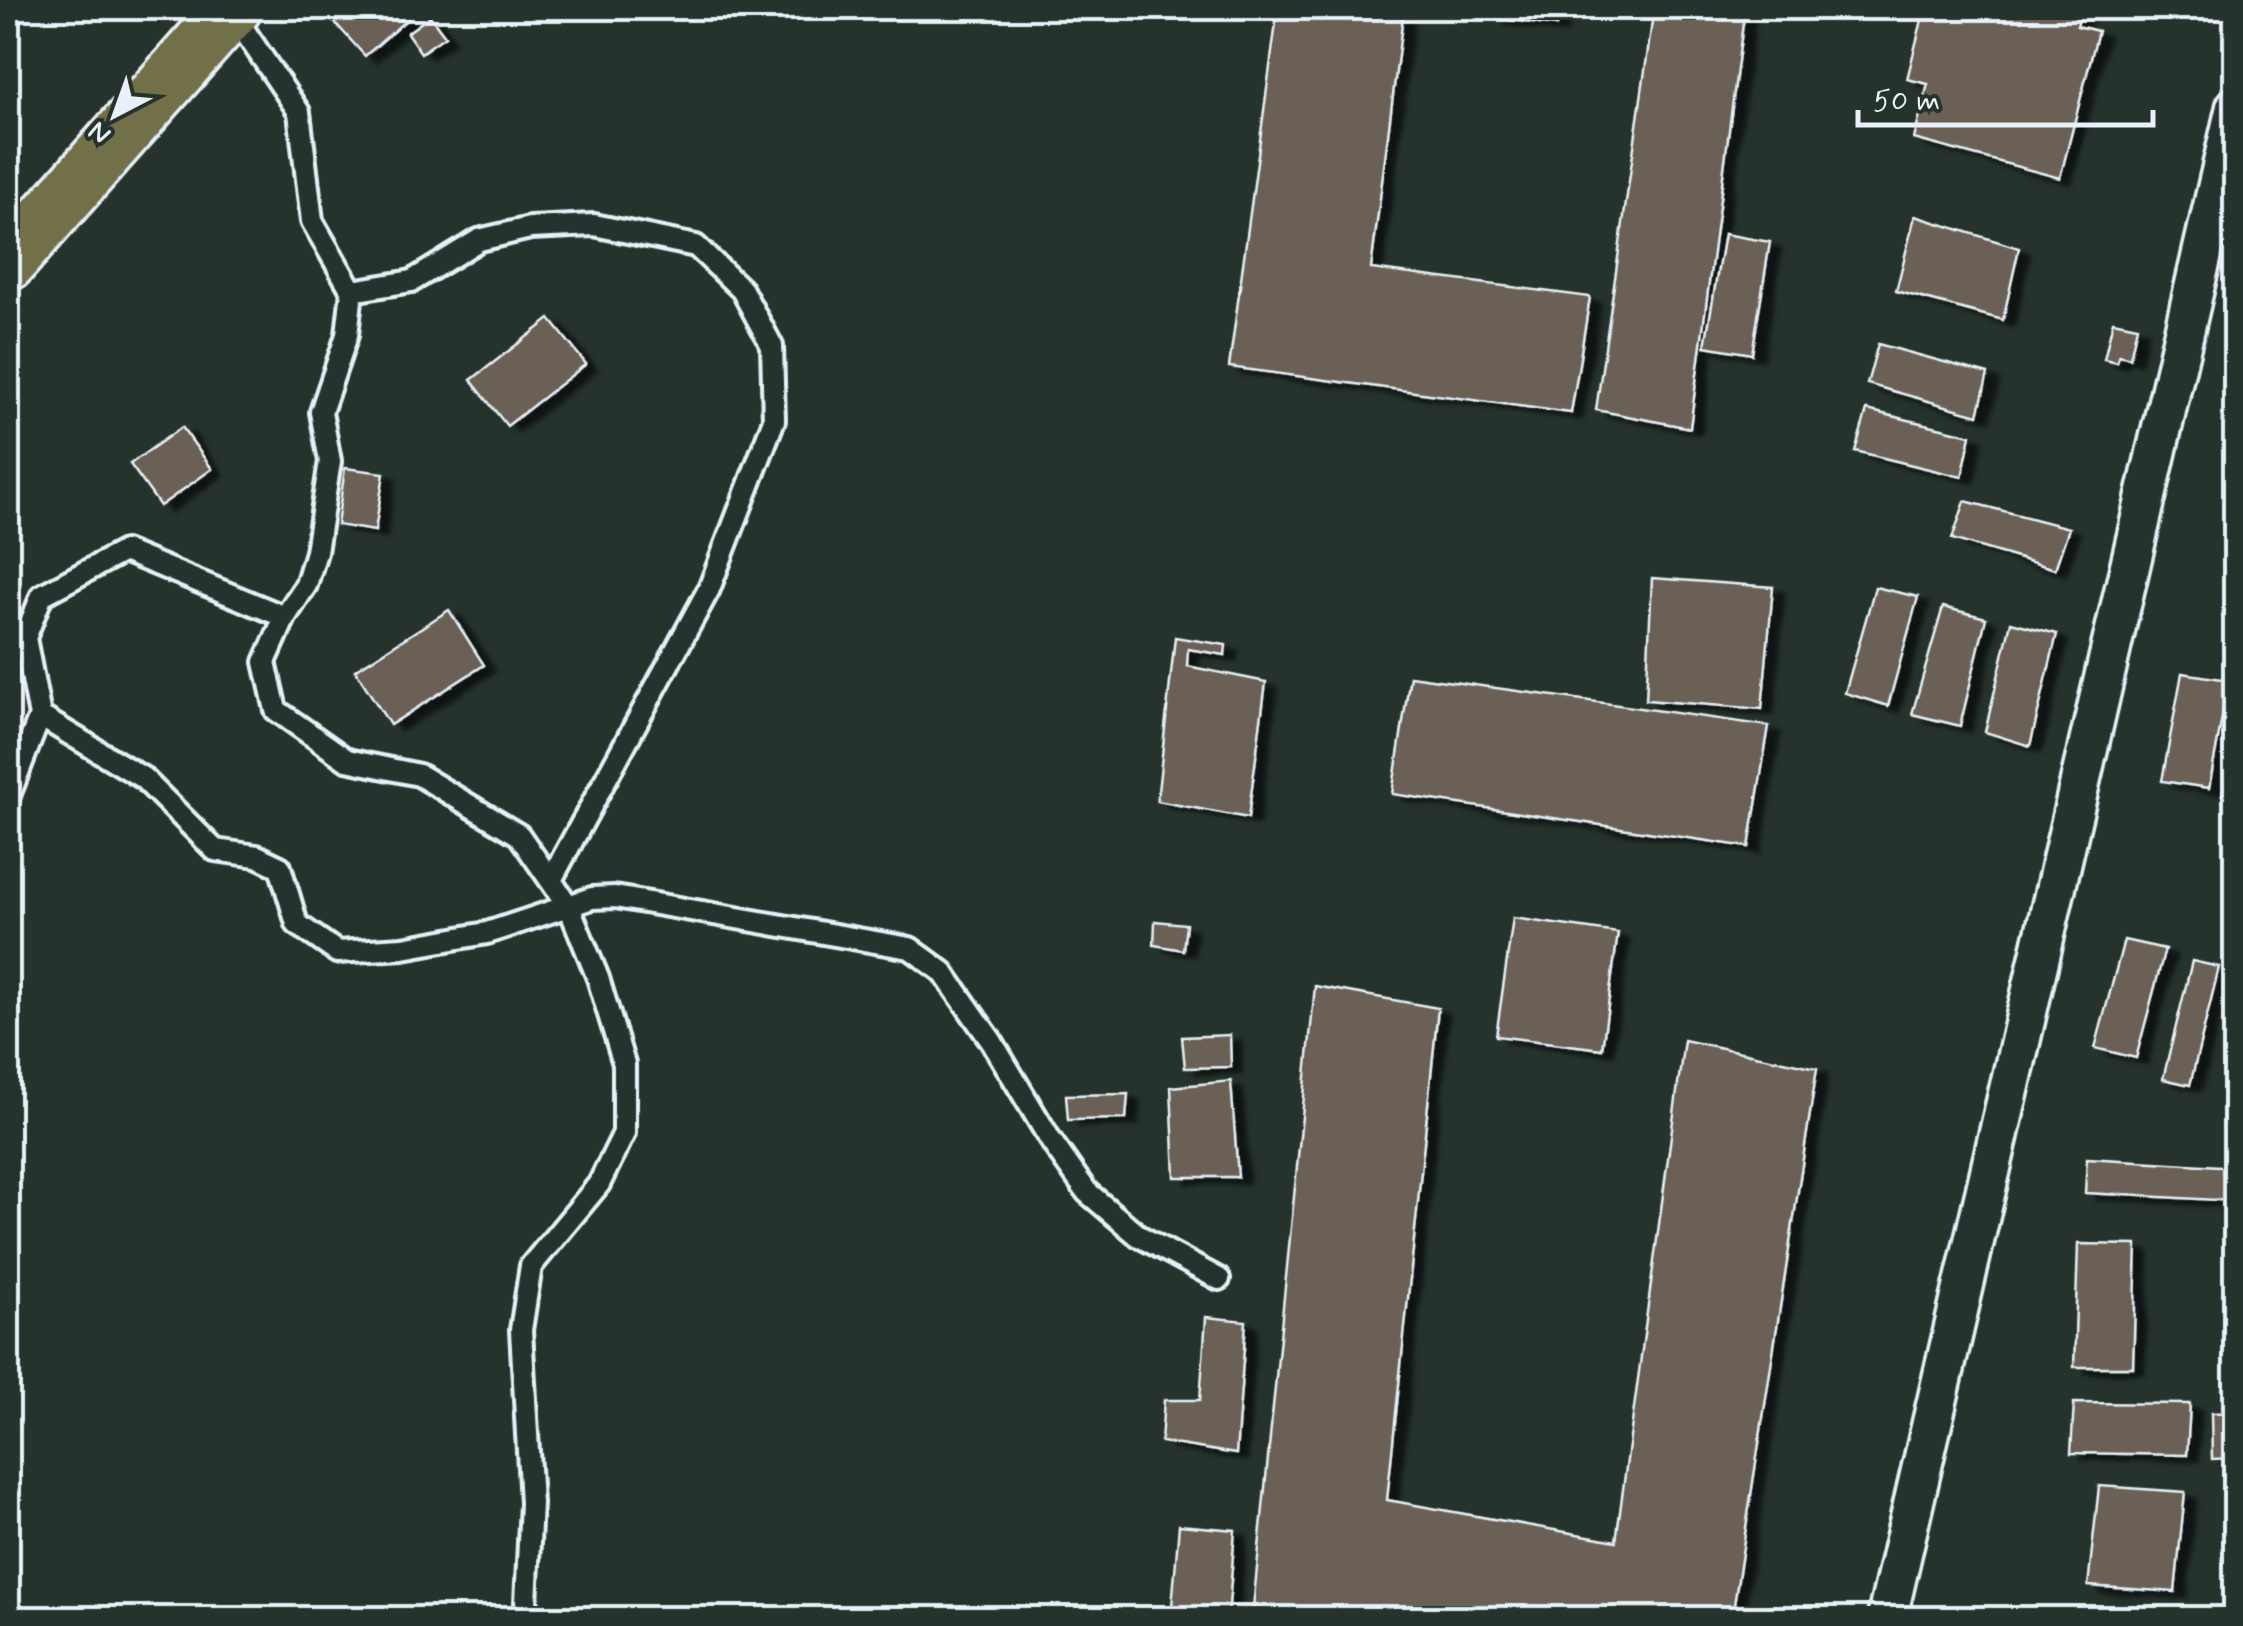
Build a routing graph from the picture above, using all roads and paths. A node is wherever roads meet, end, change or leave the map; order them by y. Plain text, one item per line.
1 (231, 9) edge
2 (2236, 107) edge
3 (8, 262) edge
4 (352, 291) junction
5 (285, 618) junction
6 (40, 716) junction
7 (8, 798) edge
8 (551, 880) junction
9 (568, 907) junction
10 (1219, 1279) dead end
11 (532, 1618) edge
12 (1887, 1618) edge

1 - 3 main road
1 - 4 lane
2 - 12 street
4 - 5 lane
4 - 8 lane
5 - 6 lane
5 - 8 lane
6 - 7 lane
6 - 9 lane
8 - 9 lane
9 - 10 lane
9 - 11 lane

